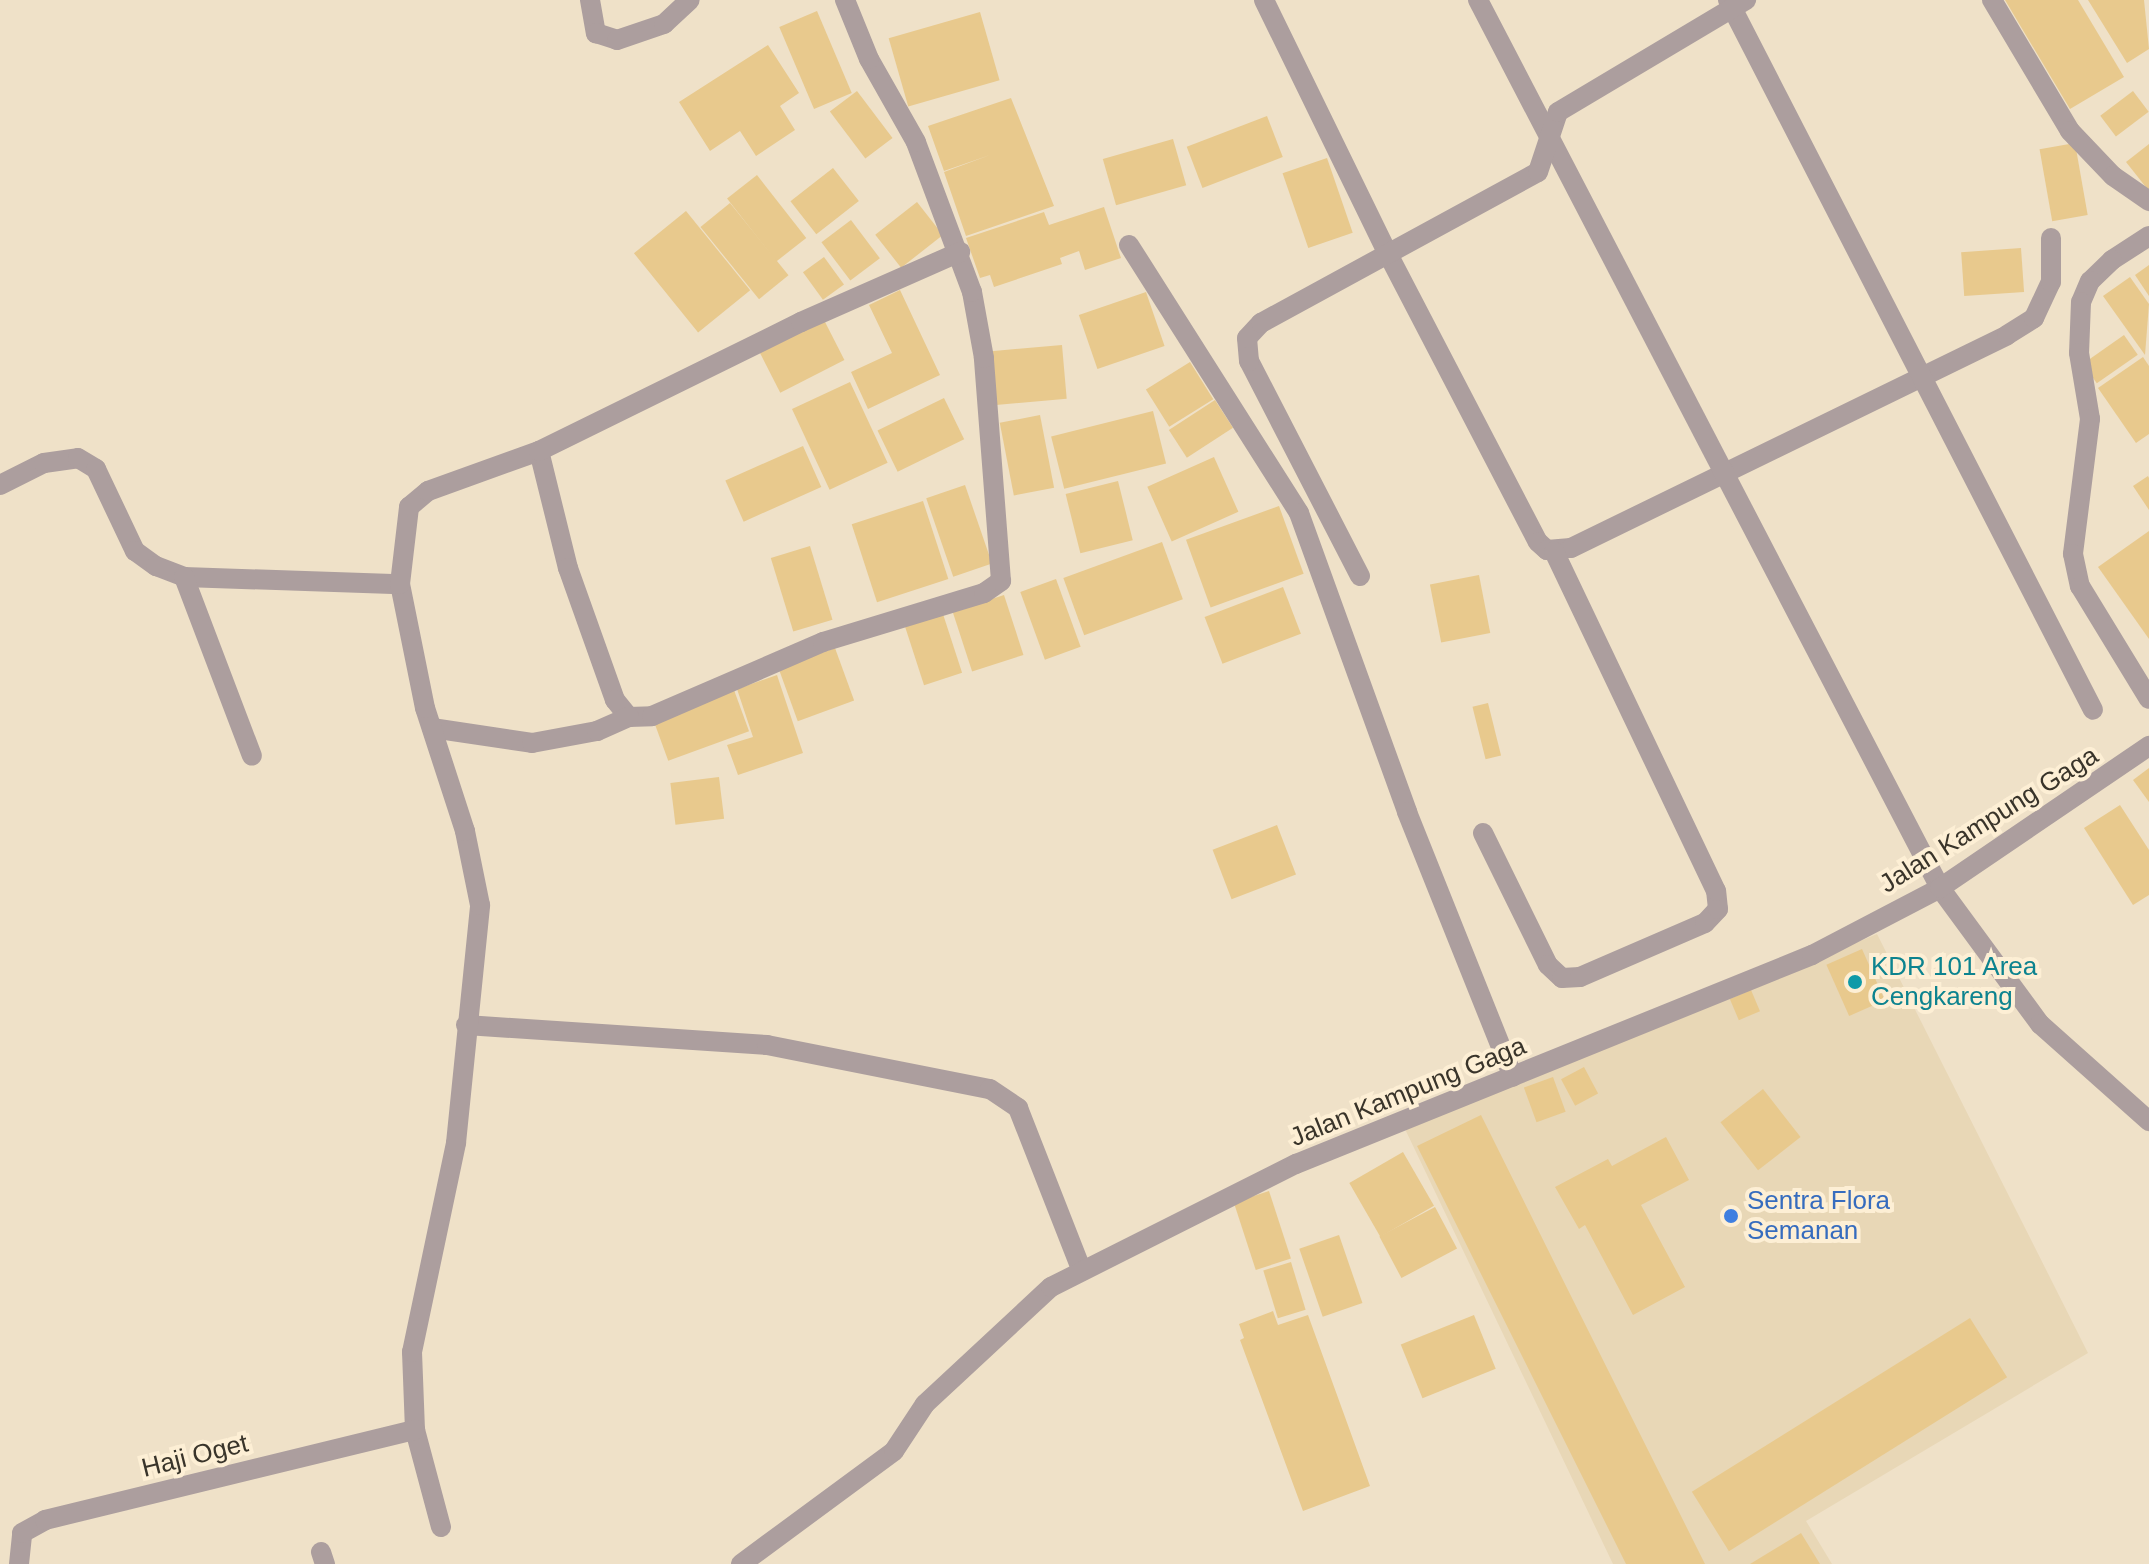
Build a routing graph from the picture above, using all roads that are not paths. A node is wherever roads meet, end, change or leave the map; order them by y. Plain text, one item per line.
1 (590, 0) edge
2 (690, 0) edge
3 (845, 0) edge
4 (1264, 0) edge
5 (1478, 0) edge
6 (1992, 0) edge
7 (1736, 3) edge
8 (1549, 143) junction
9 (2149, 201) edge
10 (2149, 236) edge
11 (2051, 238) dead end
12 (1129, 245) dead end
13 (960, 252) junction
14 (1389, 256) junction
15 (1922, 378) junction
16 (539, 451) junction
17 (1723, 473) junction
18 (0, 485) edge
19 (1554, 552) junction
20 (1360, 576) dead end
21 (184, 577) junction
22 (400, 584) junction
23 (2149, 699) edge
24 (2093, 710) dead end
25 (629, 717) junction
26 (432, 728) junction
27 (2149, 746) edge
28 (252, 756) dead end
29 (1483, 833) dead end
30 (1940, 888) junction
31 (466, 1025) junction
32 (1513, 1077) junction
33 (2149, 1121) edge
34 (1082, 1271) junction
35 (415, 1430) junction
36 (441, 1527) dead end
37 (19, 1564) edge
38 (741, 1564) edge

1 - 2 street
3 - 13 street
4 - 14 street
5 - 8 street
6 - 9 street
7 - 8 street
7 - 15 street
8 - 14 street
8 - 17 street
10 - 23 street
11 - 15 street
12 - 32 street
13 - 16 street
13 - 25 street
14 - 19 street
14 - 20 street
15 - 17 street
15 - 24 street
16 - 22 street
16 - 25 street
17 - 19 street
17 - 30 street
18 - 21 street
19 - 29 street
21 - 22 street
21 - 28 street
22 - 26 street
25 - 26 street
26 - 31 street
27 - 30 street, Jalan Kampung Gaga
30 - 32 street, Jalan Kampung Gaga
30 - 33 street
31 - 34 street
31 - 35 street
32 - 34 street, Jalan Kampung Gaga
34 - 38 street, Jalan Kampung Gaga
35 - 36 street
35 - 37 street, Haji Oget

